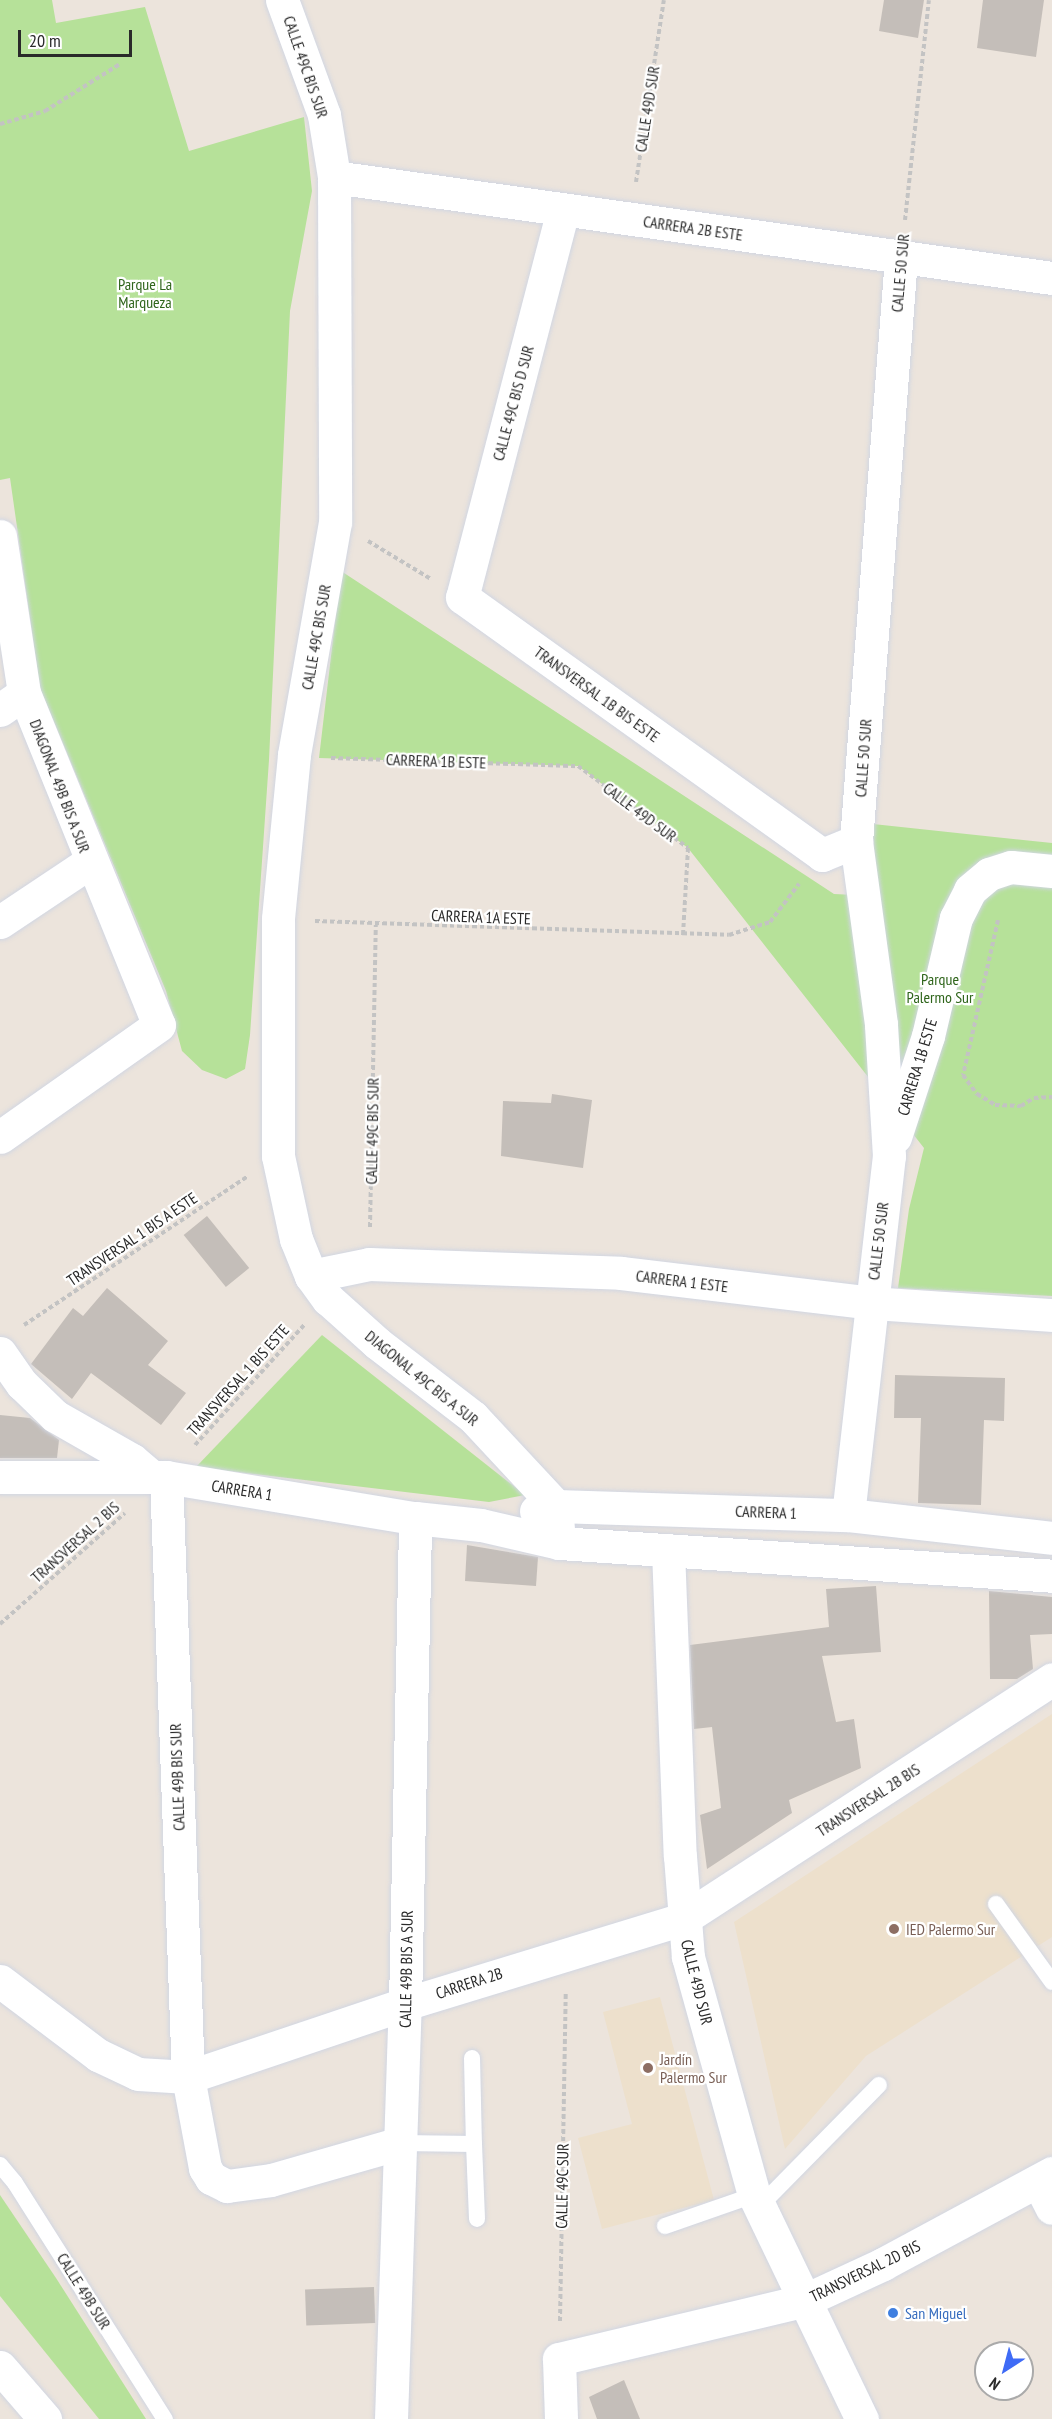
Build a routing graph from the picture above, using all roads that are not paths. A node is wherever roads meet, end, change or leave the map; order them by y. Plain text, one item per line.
1 (282, 0) edge
2 (334, 177) junction
3 (564, 210) junction
4 (901, 257) junction
5 (1052, 278) edge
6 (0, 536) edge
7 (462, 597) joint
8 (12, 701) edge
9 (856, 842) junction
10 (90, 862) junction
11 (1052, 871) edge
12 (0, 922) edge
13 (0, 1137) edge
14 (889, 1156) junction
15 (320, 1288) junction
16 (871, 1303) junction
17 (1052, 1316) edge
18 (10, 1340) edge
19 (0, 1477) edge
20 (158, 1477) junction
21 (556, 1506) junction
22 (848, 1515) junction
23 (415, 1518) junction
24 (481, 1525) junction
25 (1052, 1538) edge
26 (559, 1543) junction
27 (668, 1550) junction
28 (1052, 1576) edge
29 (1052, 1679) edge
30 (996, 1904) dead end
31 (683, 1919) junction
32 (0, 1981) edge
33 (1052, 1982) edge
34 (405, 2004) junction
35 (471, 2058) dead end
36 (188, 2078) junction
37 (879, 2085) dead end
38 (400, 2143) junction
39 (474, 2144) junction
40 (0, 2165) edge
41 (1047, 2188) edge
42 (756, 2201) junction
43 (477, 2219) dead end
44 (665, 2226) dead end
45 (803, 2301) junction
46 (0, 2367) edge
47 (45, 2419) edge
48 (165, 2419) edge
49 (391, 2419) edge
50 (561, 2419) edge
51 (861, 2419) edge

1 - 2 street, CALLE 49C BIS SUR
2 - 3 street, CARRERA 2B ESTE
2 - 15 street, CALLE 49C BIS SUR
3 - 4 street, CARRERA 2B ESTE
3 - 7 street, CALLE 49C BIS D SUR
4 - 5 street, CARRERA 2B ESTE
4 - 9 street, CALLE 50 SUR
6 - 8 street, DIAGONAL 49B BIS A SUR
7 - 9 street, TRANSVERSAL 1B BIS ESTE
8 - 10 street, DIAGONAL 49B BIS A SUR
9 - 14 street, CALLE 50 SUR
10 - 12 street
10 - 13 street, DIAGONAL 49B BIS A SUR
11 - 14 street, CARRERA 1B ESTE
14 - 16 street, CALLE 50 SUR
15 - 16 street, CARRERA 1 ESTE
15 - 21 street, DIAGONAL 49C BIS A SUR
16 - 17 street, CARRERA 1 ESTE
16 - 22 street, CALLE 50 SUR
18 - 20 street
19 - 20 street, CARRERA 1
20 - 23 street, CARRERA 1
20 - 36 street, CALLE 49B BIS SUR
21 - 22 street, CARRERA 1
21 - 24 street, CARRERA 1
21 - 26 street
22 - 25 street, CARRERA 1
23 - 24 street, CARRERA 1
23 - 34 street, CALLE 49B BIS A SUR
24 - 26 street, CARRERA 1
26 - 27 street, CARRERA 1
27 - 28 street, CARRERA 1
27 - 31 street, CALLE 49D SUR
29 - 31 street, TRANSVERSAL 2B BIS
30 - 33 lane
31 - 34 street, CARRERA 2B
31 - 42 street, CALLE 49D SUR
32 - 36 street
34 - 36 street, CARRERA 2B
34 - 38 street, CALLE 49B BIS A SUR
35 - 39 lane
36 - 38 street, CALLE 49B BIS SUR
37 - 42 lane
38 - 39 lane
38 - 49 street, CALLE 49B BIS A SUR
39 - 43 lane
40 - 48 lane, CALLE 49B SUR
41 - 45 street, TRANSVERSAL 2D BIS
42 - 44 lane
42 - 45 street, CALLE 49D SUR
45 - 50 street, TRANSVERSAL 2D BIS
45 - 51 street, CALLE 49D SUR
46 - 47 street

